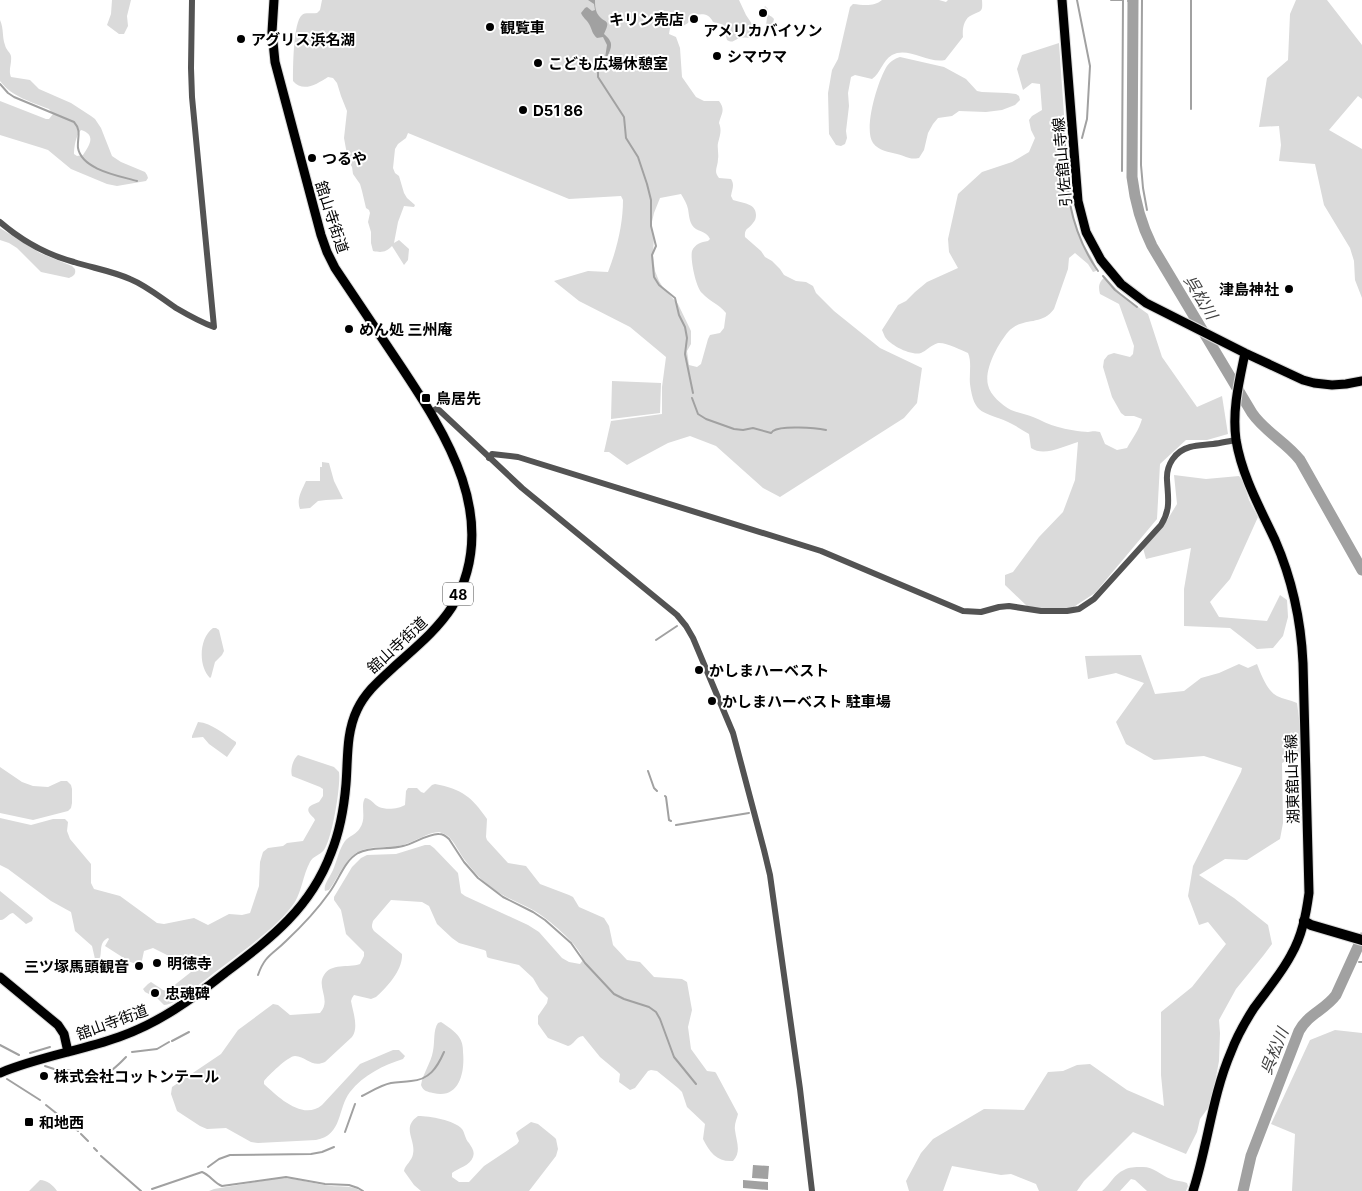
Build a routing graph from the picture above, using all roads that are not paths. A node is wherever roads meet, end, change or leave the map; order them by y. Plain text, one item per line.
1 (192, 0) edge
2 (274, 0) edge
3 (1062, 0) edge
4 (0, 222) edge
5 (1245, 353) junction
6 (1362, 381) edge
7 (431, 412) junction
8 (1236, 440) junction
9 (489, 458) junction
10 (1304, 920) junction
11 (1358, 935) edge
12 (0, 977) edge
13 (68, 1052) junction
14 (0, 1074) edge
15 (812, 1191) edge
16 (1193, 1191) edge

1 - 4 street
2 - 7 main road, 舘山寺街道 / 48
3 - 5 main road, 引佐舘山寺線
5 - 6 main road, 引佐舘山寺線
5 - 8 main road, 湖東舘山寺線
7 - 9 street
7 - 13 main road, 舘山寺街道 / 48
8 - 9 street
8 - 10 main road, 湖東舘山寺線
9 - 15 street
10 - 11 highway
10 - 16 main road, 湖東舘山寺線
12 - 13 main road
13 - 14 main road, 舘山寺街道 / 48

